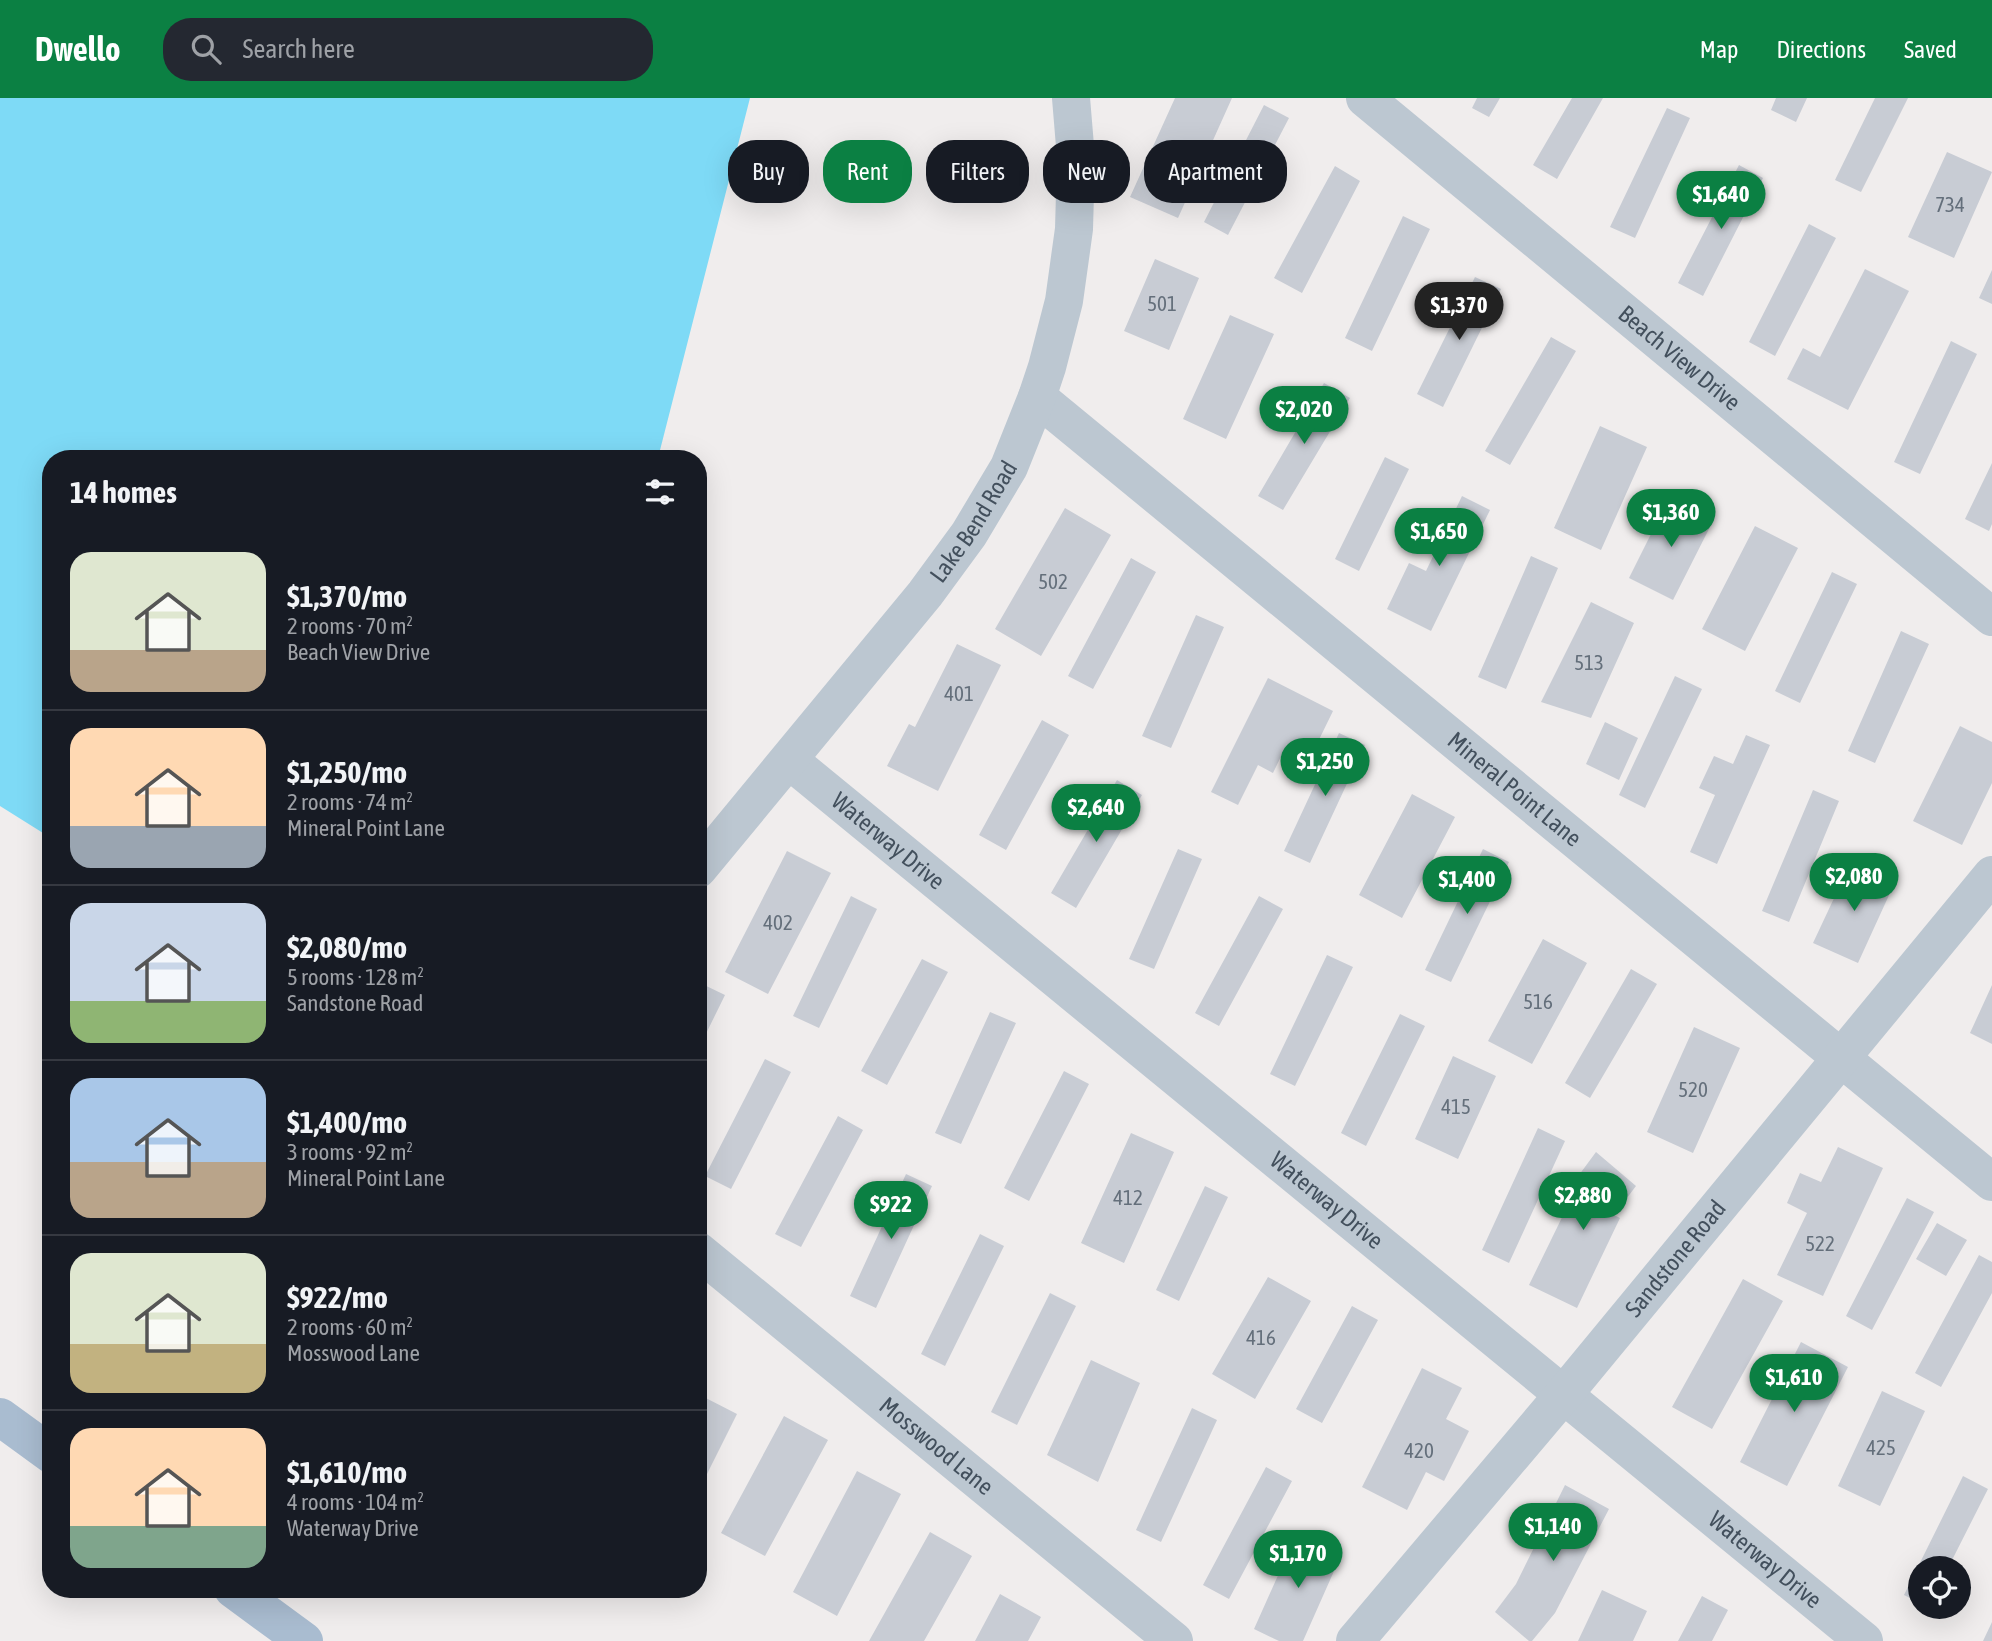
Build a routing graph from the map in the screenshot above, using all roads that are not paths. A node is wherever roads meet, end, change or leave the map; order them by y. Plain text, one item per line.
1 (1071, 98) edge
2 (1365, 98) edge
3 (1037, 397) junction
4 (1992, 617) edge
5 (789, 760) junction
6 (707, 858) edge
7 (1992, 875) edge
8 (1842, 1059) junction
9 (1992, 1182) edge
10 (707, 1258) edge
11 (1564, 1394) junction
12 (0, 1417) edge
13 (42, 1447) edge
14 (245, 1598) edge
15 (303, 1641) edge
16 (1174, 1641) edge
17 (1355, 1641) edge
18 (1864, 1641) edge

1 - 3 street, Lake Bend Road
2 - 4 street, Beach View Drive
3 - 5 street, Lake Bend Road
3 - 8 street, Mineral Point Lane
5 - 6 street, Lake Bend Road
5 - 11 street, Waterway Drive
7 - 8 street, Sandstone Road
8 - 9 street, Mineral Point Lane
8 - 11 street, Sandstone Road
10 - 16 street, Mosswood Lane
11 - 17 street, Sandstone Road
11 - 18 street, Waterway Drive
12 - 13 main road
14 - 15 main road

